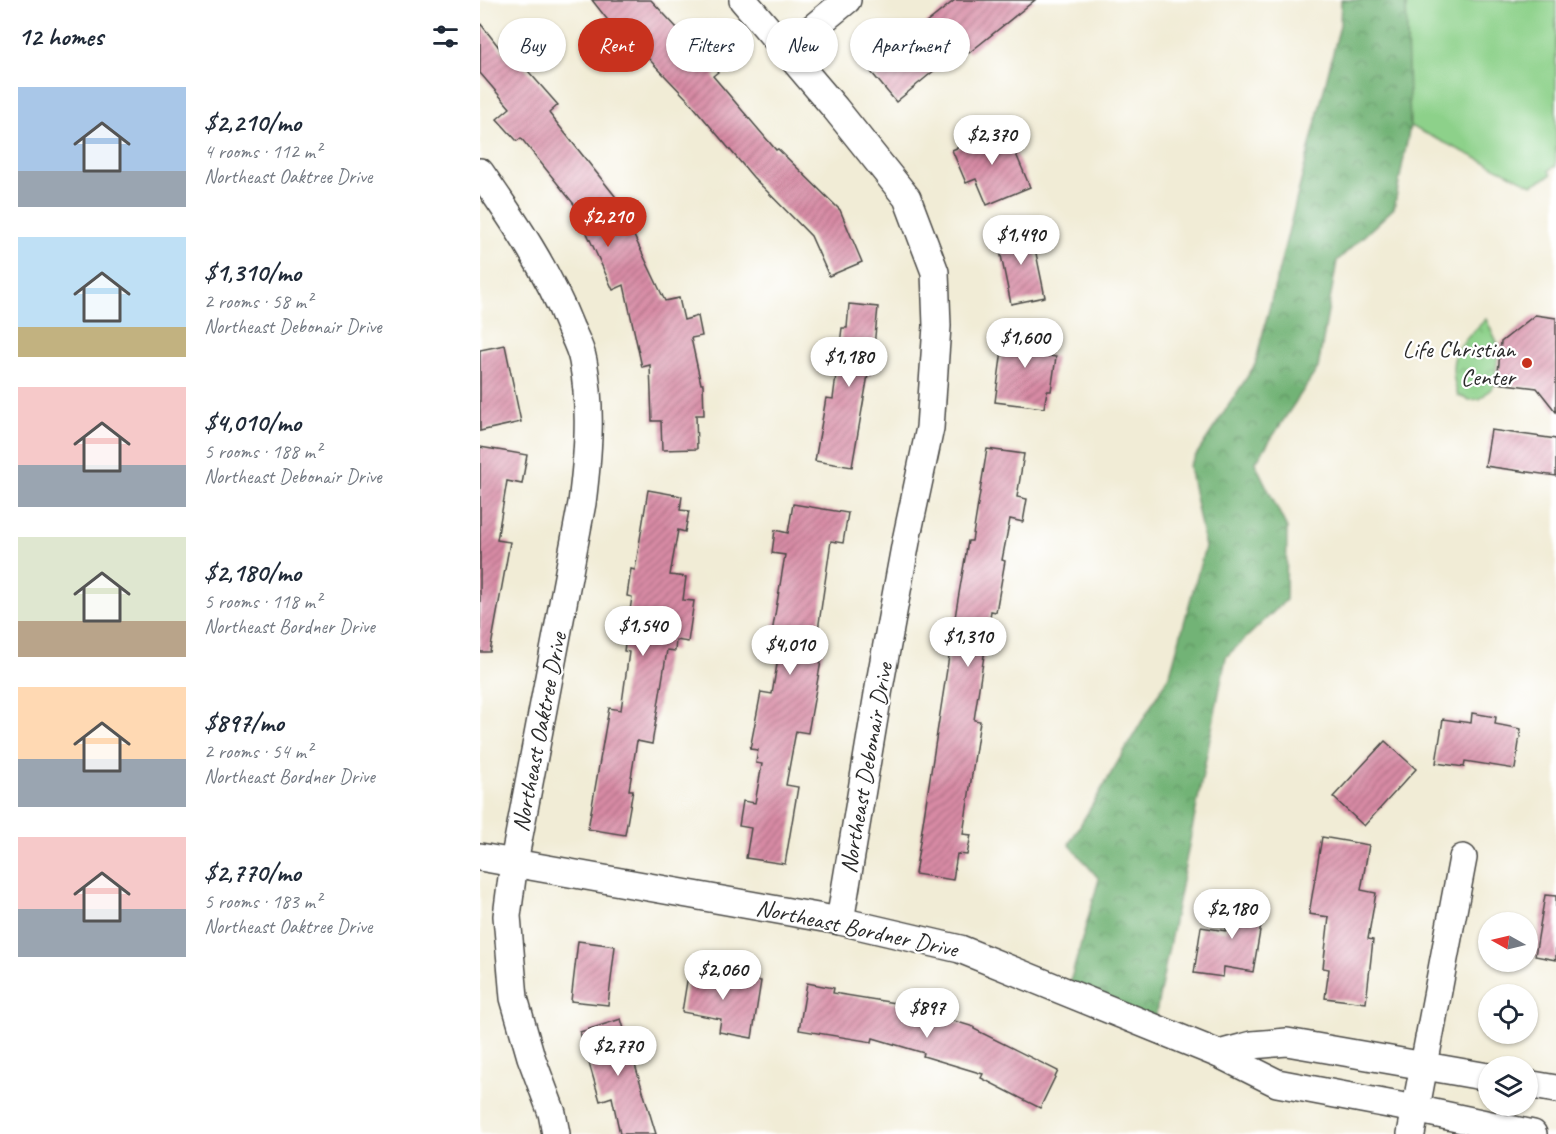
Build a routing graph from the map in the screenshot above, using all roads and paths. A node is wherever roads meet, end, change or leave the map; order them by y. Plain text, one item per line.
1 (742, 0) edge
2 (847, 0) edge
3 (825, 18) edge
4 (766, 27) edge
5 (804, 72) edge
6 (480, 172) edge
7 (480, 857) edge
8 (1462, 858) dead end
9 (514, 861) junction
10 (840, 921) junction
11 (1219, 1054) junction
12 (1423, 1066) junction
13 (1478, 1075) edge
14 (1538, 1086) edge
15 (1556, 1089) edge
16 (1413, 1121) edge
17 (556, 1134) edge
18 (1533, 1134) edge

1 - 4 street, Northeast Debonair Drive
2 - 3 street
5 - 10 street, Northeast Debonair Drive
6 - 9 street, Northeast Oaktree Drive
7 - 9 street, Northeast Bordner Drive
8 - 12 street
9 - 10 street, Northeast Bordner Drive
9 - 17 street, Northeast Oaktree Drive
10 - 11 street, Northeast Bordner Drive
11 - 12 street
11 - 16 street, Northeast Bordner Drive
12 - 13 street
12 - 16 street
14 - 15 street
16 - 18 street, Northeast Bordner Drive

